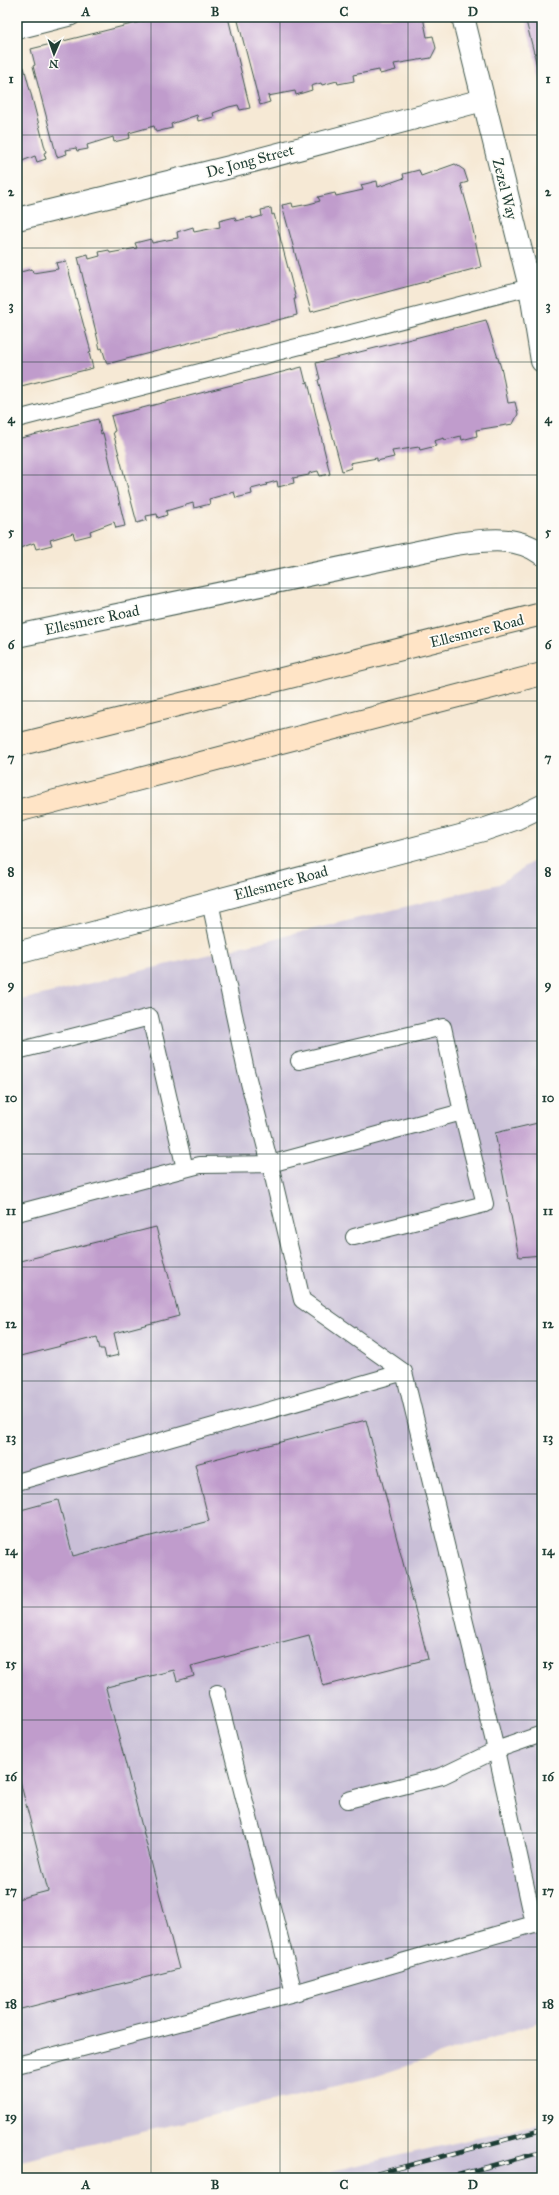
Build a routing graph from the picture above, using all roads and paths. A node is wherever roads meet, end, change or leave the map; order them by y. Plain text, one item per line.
1 (72, 17) edge
2 (463, 17) edge
3 (17, 31) edge
4 (482, 100) junction
5 (17, 219) edge
6 (530, 287) junction
7 (542, 361) edge
8 (17, 419) edge
9 (540, 547) edge
10 (542, 614) edge
11 (17, 636) edge
12 (532, 677) edge
13 (17, 746) edge
14 (541, 808) edge
15 (17, 811) edge
16 (210, 902) junction
17 (17, 953) edge
18 (17, 1051) edge
19 (299, 1061) dead end
20 (462, 1112) junction
21 (270, 1164) junction
22 (185, 1169) junction
23 (17, 1213) edge
24 (354, 1237) dead end
25 (404, 1372) junction
26 (17, 1482) edge
27 (217, 1693) dead end
28 (542, 1734) edge
29 (496, 1750) junction
30 (348, 1800) dead end
31 (538, 1923) edge
32 (294, 1993) junction
33 (17, 2065) edge

1 - 3 lane
2 - 4 street, Zezel Way
4 - 5 street, De Jong Street
4 - 6 street, Zezel Way
6 - 7 street, Zezel Way
6 - 8 lane
9 - 11 street, Ellesmere Road
10 - 13 main road, Ellesmere Road
12 - 15 main road
14 - 16 street, Ellesmere Road
16 - 17 street, Ellesmere Road
16 - 21 lane
18 - 22 lane
19 - 20 lane
20 - 21 lane
20 - 24 lane
21 - 22 lane
21 - 25 lane
22 - 23 lane
25 - 26 lane
25 - 29 lane
27 - 32 lane
28 - 29 lane
29 - 30 lane
29 - 31 lane
31 - 32 lane
32 - 33 lane

